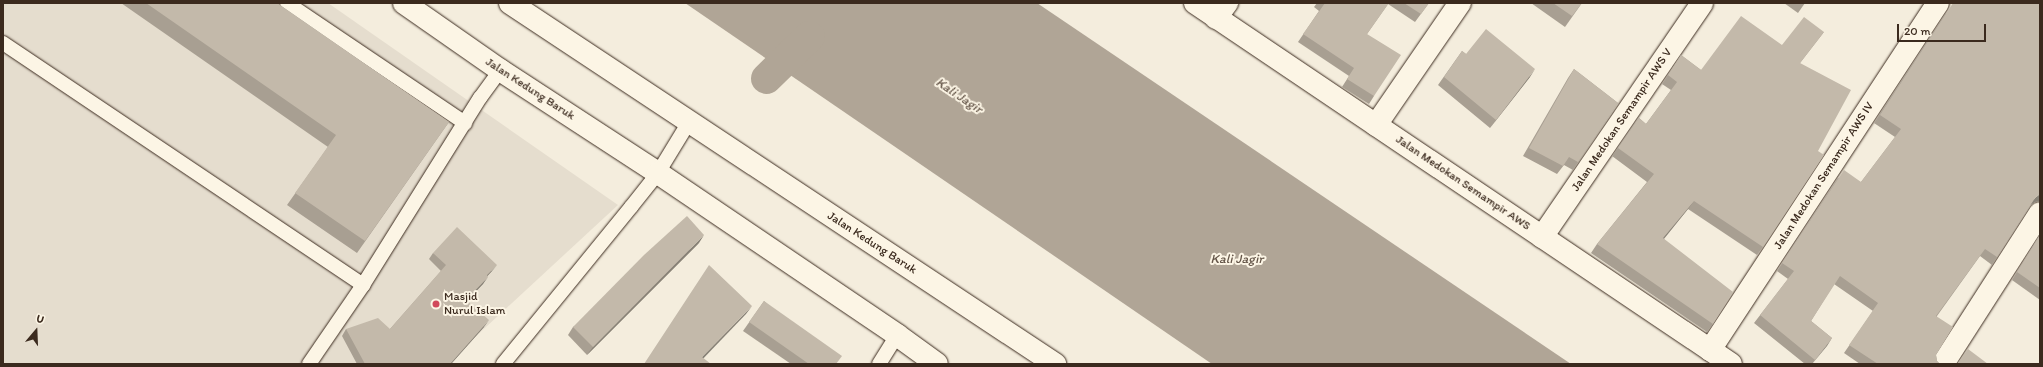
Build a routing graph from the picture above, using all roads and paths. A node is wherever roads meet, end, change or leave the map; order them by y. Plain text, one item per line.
1 (287, 3) edge
2 (404, 3) edge
3 (510, 3) edge
4 (1195, 3) edge
5 (1460, 3) edge
6 (1702, 3) edge
7 (1938, 3) edge
8 (1221, 10) edge
9 (3, 42) edge
10 (500, 70) junction
11 (689, 122) junction
12 (464, 123) junction
13 (1376, 125) junction
14 (658, 173) junction
15 (2040, 212) edge
16 (1542, 237) junction
17 (363, 285) junction
18 (897, 335) junction
19 (1710, 350) junction
20 (309, 364) edge
21 (503, 364) edge
22 (878, 364) edge
23 (937, 364) edge
24 (1055, 364) edge
25 (1731, 364) edge
26 (1943, 364) edge

1 - 12 lane
2 - 10 street, Jalan Kedung Baruk
3 - 11 street, Jalan Kedung Baruk
4 - 8 street, Jalan Medokan Semampir AWS
5 - 13 street
6 - 16 street, Jalan Medokan Semampir AWS V
7 - 19 street, Jalan Medokan Semampir AWS IV
8 - 13 street, Jalan Medokan Semampir AWS
9 - 17 lane
10 - 12 lane
10 - 14 street, Jalan Kedung Baruk
11 - 14 lane
11 - 24 street, Jalan Kedung Baruk
12 - 17 lane
13 - 16 street, Jalan Medokan Semampir AWS
14 - 18 street, Jalan Kedung Baruk
14 - 21 lane
15 - 26 street
16 - 19 street, Jalan Medokan Semampir AWS
17 - 20 lane
18 - 22 lane
18 - 23 street, Jalan Kedung Baruk
19 - 25 street, Jalan Medokan Semampir AWS

